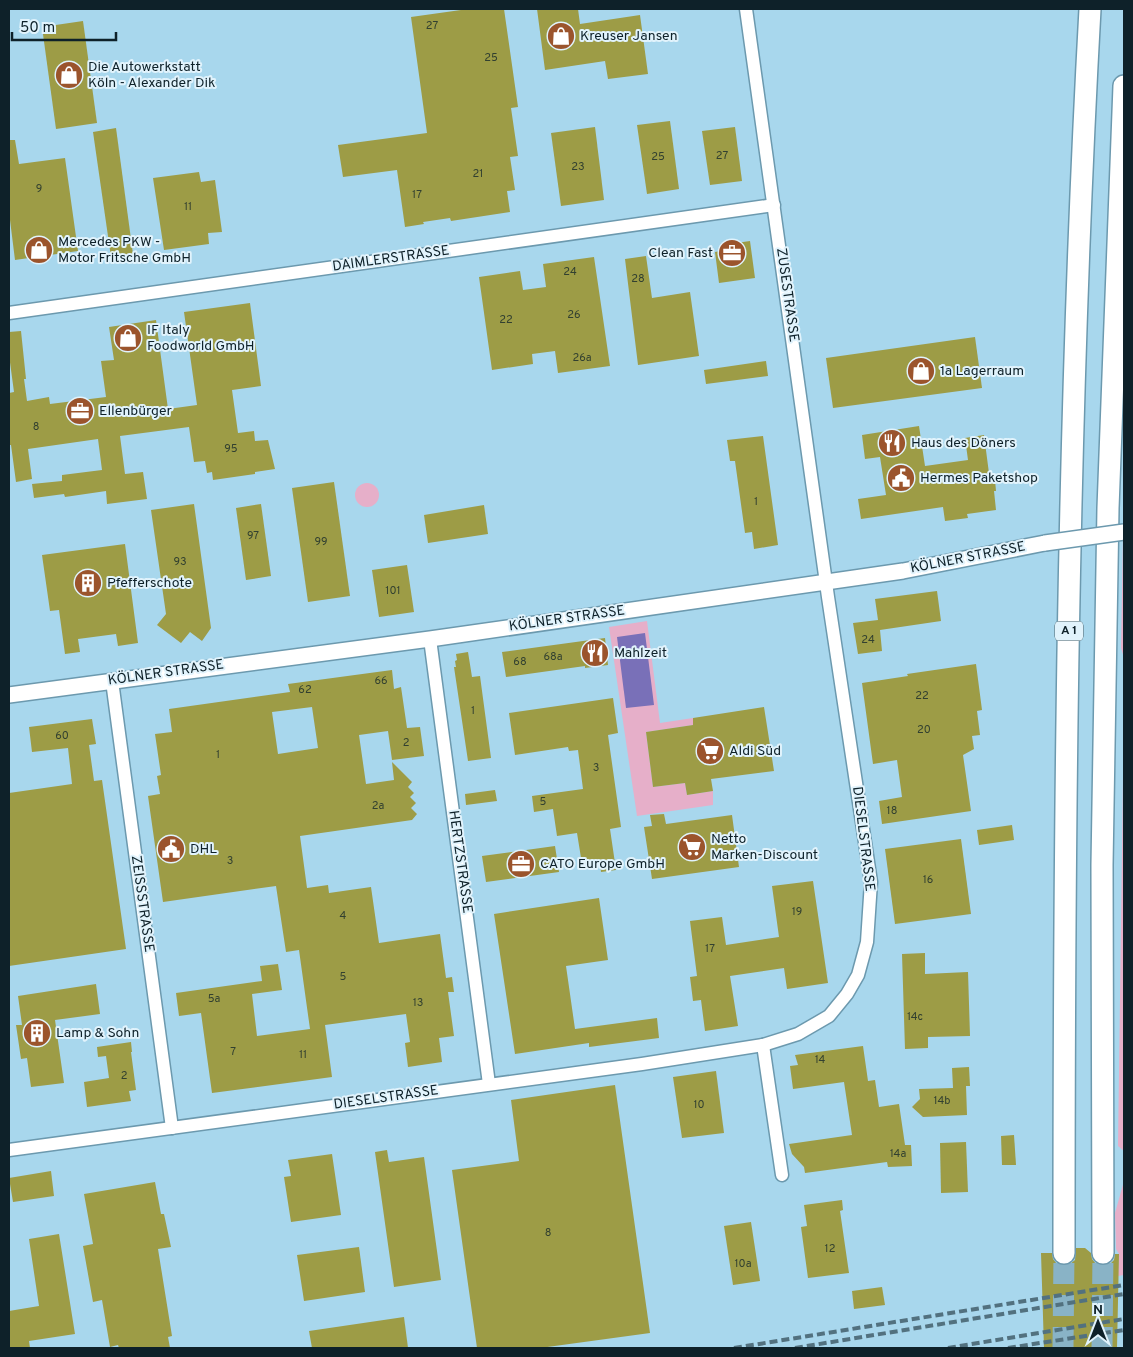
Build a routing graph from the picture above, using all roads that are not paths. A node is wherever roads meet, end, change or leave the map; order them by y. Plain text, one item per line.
1 (746, 9) edge
2 (1090, 9) edge
3 (1124, 86) edge
4 (774, 205) junction
5 (9, 313) edge
6 (1124, 532) edge
7 (826, 582) junction
8 (430, 639) junction
9 (112, 681) junction
10 (9, 695) edge
11 (763, 1045) junction
12 (489, 1084) junction
13 (172, 1128) junction
14 (9, 1150) edge
15 (782, 1175) dead end
16 (1064, 1253) tunnel mouth
17 (1103, 1253) tunnel mouth

1 - 4 street, ZUSESTRASSE
2 - 16 highway, A 1
3 - 17 highway
4 - 5 street, DAIMLERSTRASSE
4 - 7 street, ZUSESTRASSE
6 - 7 street, KÖLNER STRASSE, bridge
7 - 8 street, KÖLNER STRASSE
7 - 11 street, DIESELSTRASSE
8 - 9 street, KÖLNER STRASSE
8 - 12 street, HERTZSTRASSE
9 - 10 street, KÖLNER STRASSE
9 - 13 street, ZEISSSTRASSE
11 - 12 street, DIESELSTRASSE
11 - 15 street
12 - 13 street, DIESELSTRASSE
13 - 14 street, DIESELSTRASSE

